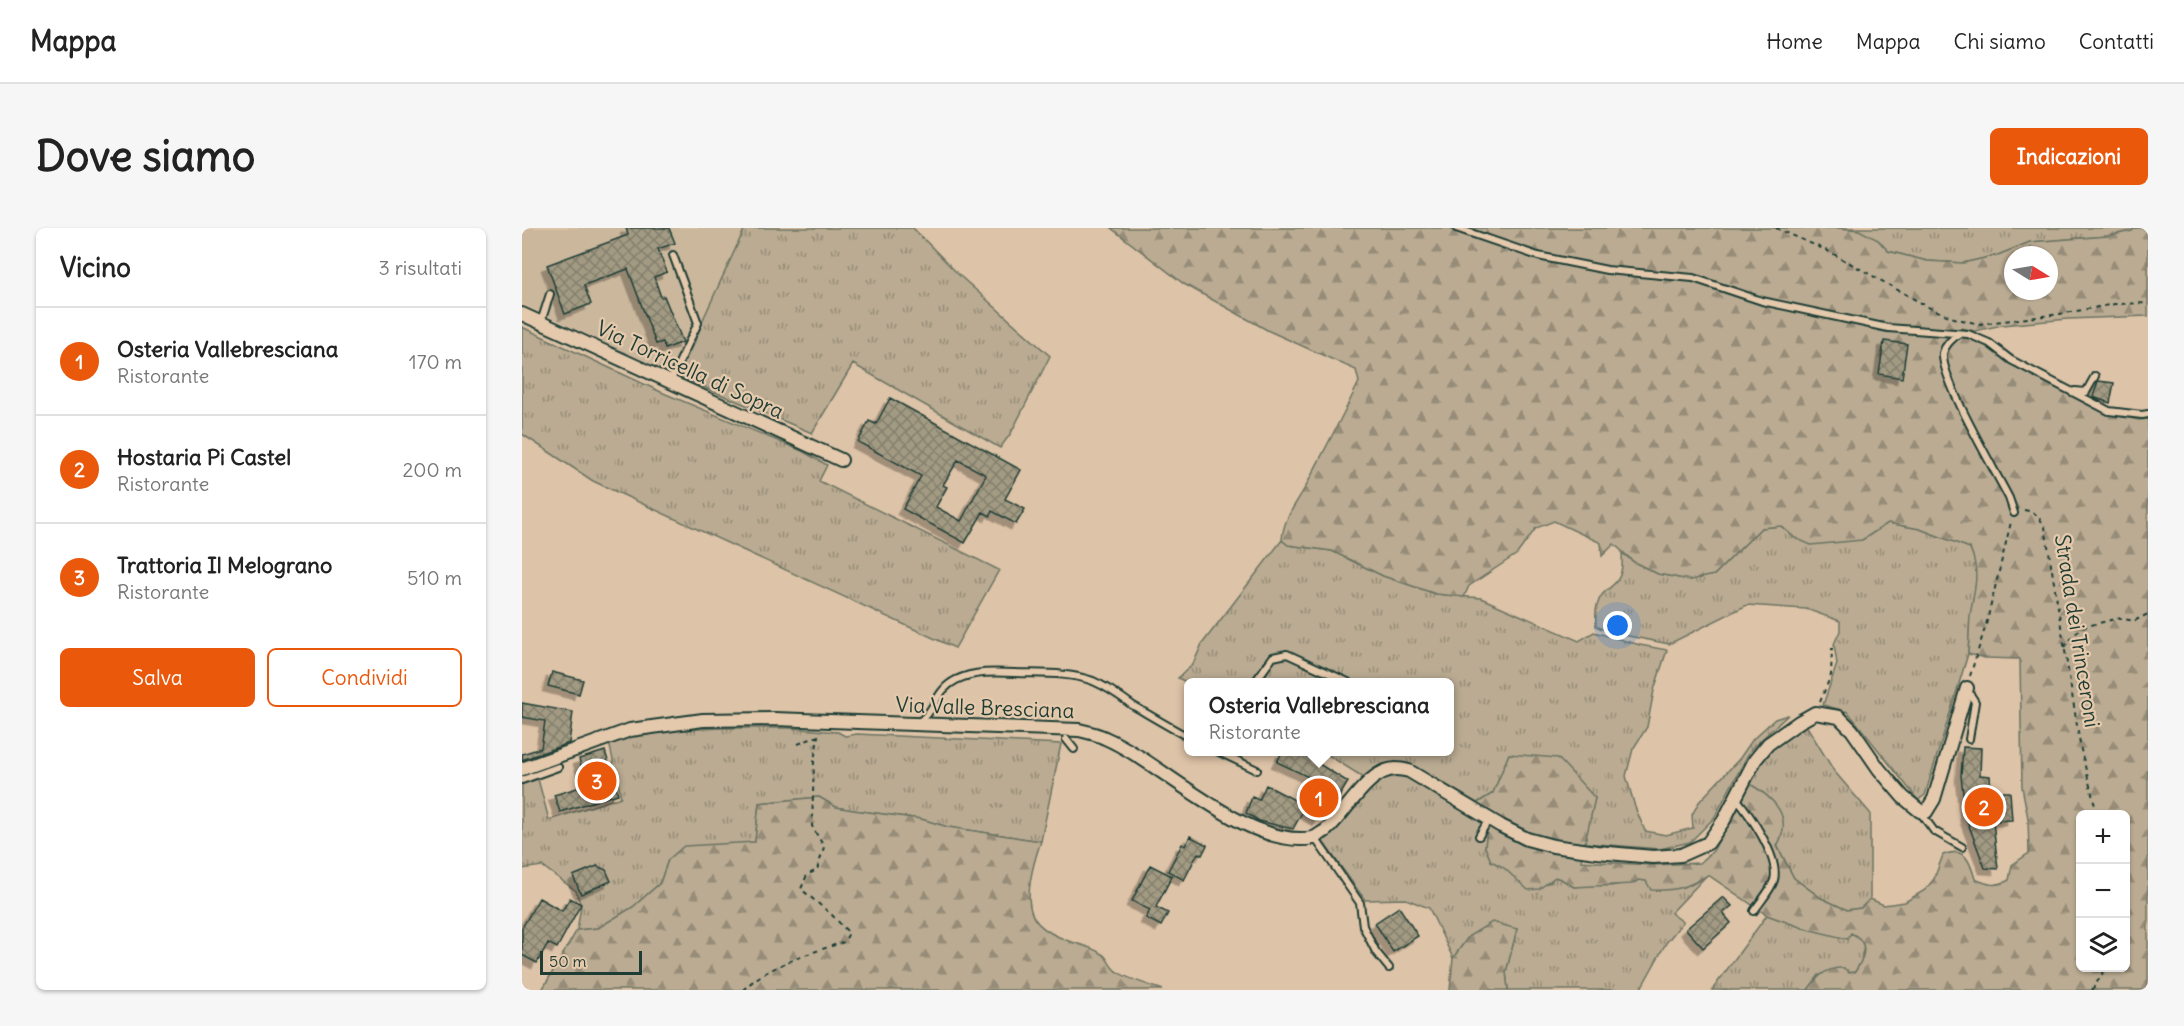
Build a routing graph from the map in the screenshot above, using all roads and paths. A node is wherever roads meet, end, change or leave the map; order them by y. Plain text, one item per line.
1 (1456, 228) edge
2 (1776, 228) edge
3 (672, 255) dead end
4 (550, 294) dead end
5 (2148, 303) edge
6 (522, 314) edge
7 (541, 322) junction
8 (1957, 335) junction
9 (2096, 376) dead end
10 (670, 383) junction
11 (2073, 391) junction
12 (2148, 414) edge
13 (842, 460) dead end
14 (2014, 513) junction
15 (2148, 614) edge
16 (2064, 647) junction
17 (1832, 648) dead end
18 (1258, 678) edge
19 (1339, 678) edge
20 (1966, 688) junction
21 (1815, 713) junction
22 (914, 725) junction
23 (1184, 732) edge
24 (1181, 733) junction
25 (1184, 735) edge
26 (818, 736) dead end
27 (1066, 739) dead end
28 (1969, 739) dead end
29 (1074, 749) dead end
30 (1227, 756) edge
31 (558, 766) dead end
32 (522, 769) edge
33 (1257, 770) dead end
34 (522, 780) edge
35 (1735, 797) junction
36 (2096, 810) edge
37 (1920, 811) junction
38 (1490, 819) junction
39 (1479, 836) dead end
40 (1315, 838) junction
41 (1962, 847) dead end
42 (1754, 911) dead end
43 (1389, 968) dead end
44 (2103, 972) edge
45 (743, 990) edge
46 (2092, 990) edge

1 - 8 lane
2 - 5 path
3 - 10 lane
4 - 7 lane
6 - 7 street, Via Torricella di Sopra
7 - 10 street, Via Torricella di Sopra
8 - 11 lane
8 - 14 lane
9 - 11 lane
10 - 13 street, Via Torricella di Sopra
11 - 12 lane
14 - 16 path, Strada dei Trinceroni
14 - 20 path
15 - 16 path
16 - 36 path, Strada dei Trinceroni
17 - 21 path
18 - 19 lane
20 - 28 lane
20 - 37 street
21 - 35 street
21 - 37 street
22 - 24 lane
22 - 32 street, Via Valle Bresciana
22 - 40 street, Via Valle Bresciana
23 - 24 lane
24 - 25 lane
26 - 45 path
27 - 29 lane
30 - 33 lane
31 - 34 lane
35 - 38 street
35 - 42 lane
37 - 41 lane
38 - 39 lane
38 - 40 street
40 - 43 lane
44 - 46 path

